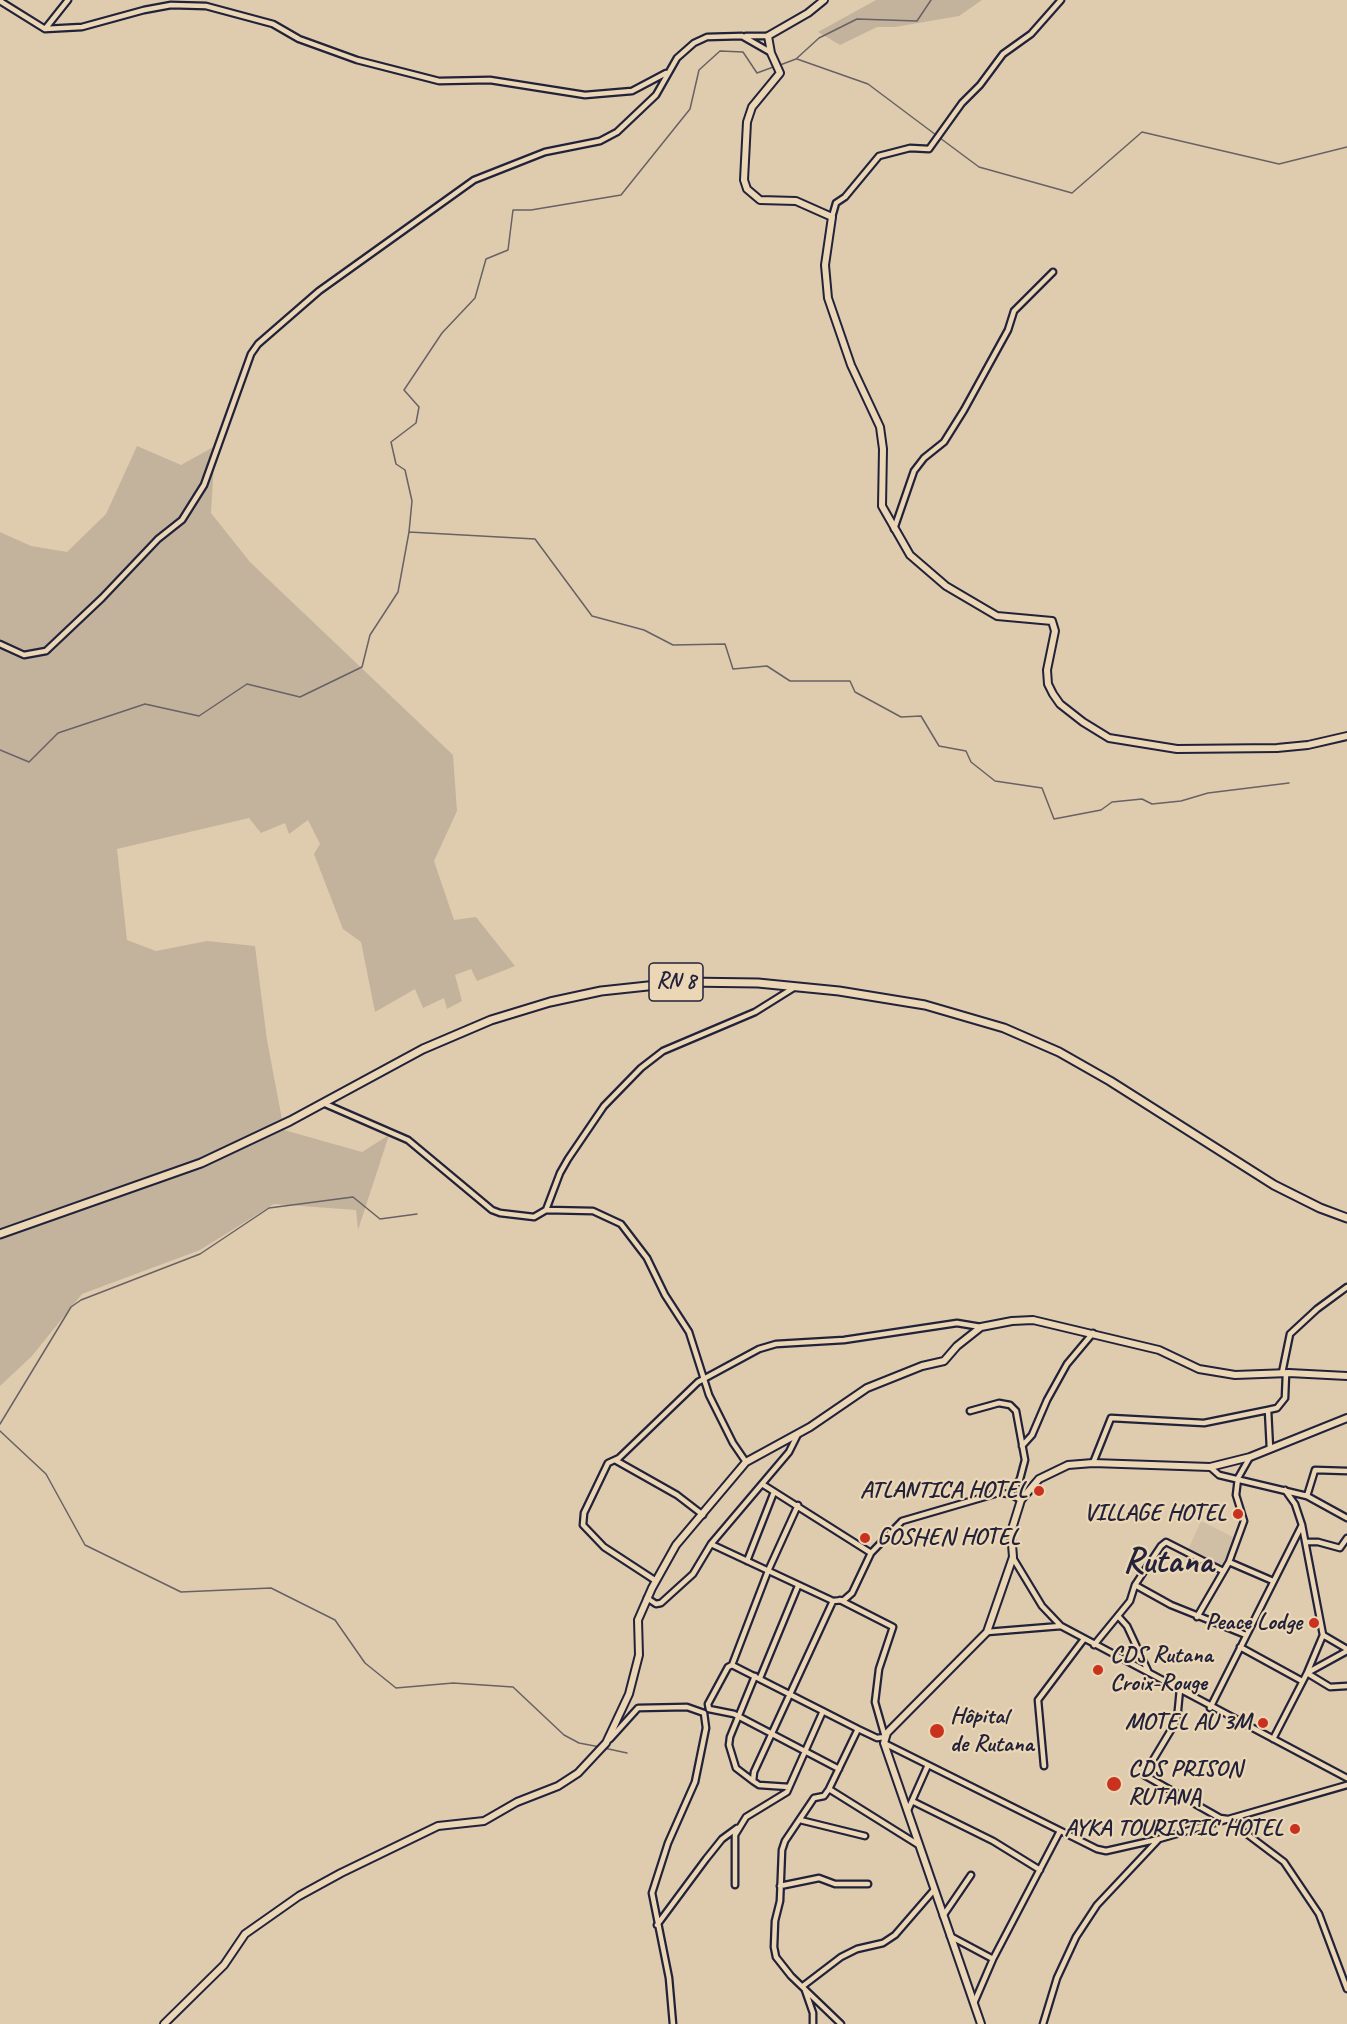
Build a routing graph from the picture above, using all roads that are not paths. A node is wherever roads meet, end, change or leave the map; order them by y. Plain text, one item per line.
1 (68, 0) edge
2 (824, 0) edge
3 (1061, 0) edge
4 (0, 1) edge
5 (45, 29) junction
6 (741, 36) junction
7 (768, 36) junction
8 (771, 53) junction
9 (666, 74) junction
10 (832, 217) junction
11 (1053, 272) dead end
12 (894, 529) junction
13 (0, 644) edge
14 (1347, 736) edge
15 (795, 987) junction
16 (323, 1103) junction
17 (546, 1210) junction
18 (1347, 1218) edge
19 (0, 1234) edge
20 (1347, 1287) edge
21 (981, 1327) junction
22 (1093, 1333) junction
23 (1284, 1373) junction
24 (1347, 1376) edge
25 (703, 1379) junction
26 (1268, 1410) junction
27 (970, 1411) dead end
28 (1346, 1419) edge
29 (800, 1432) junction
30 (1022, 1446) junction
31 (1270, 1449) junction
32 (1250, 1457) junction
33 (615, 1460) junction
34 (746, 1462) junction
35 (1093, 1463) junction
36 (1210, 1467) junction
37 (1347, 1471) edge
38 (1238, 1478) junction
39 (762, 1484) junction
40 (1285, 1490) junction
41 (774, 1492) junction
42 (1010, 1494) junction
43 (1307, 1496) junction
44 (1021, 1500) junction
45 (798, 1504) junction
46 (703, 1515) junction
47 (1347, 1518) edge
48 (1302, 1525) junction
49 (1347, 1538) edge
50 (1306, 1542) junction
51 (711, 1544) junction
52 (871, 1552) junction
53 (1013, 1557) junction
54 (747, 1561) junction
55 (1229, 1562) junction
56 (768, 1571) junction
57 (1223, 1571) junction
58 (656, 1581) junction
59 (1273, 1581) junction
60 (1135, 1585) junction
61 (798, 1586) junction
62 (647, 1598) junction
63 (840, 1600) junction
64 (833, 1601) junction
65 (1118, 1616) junction
66 (1197, 1617) junction
67 (1061, 1626) junction
68 (987, 1632) junction
69 (1246, 1635) junction
70 (1323, 1635) junction
71 (1084, 1639) junction
72 (1094, 1645) junction
73 (1240, 1647) junction
74 (1347, 1650) edge
75 (732, 1665) junction
76 (1149, 1671) junction
77 (1307, 1673) junction
78 (757, 1677) junction
79 (1302, 1681) junction
80 (1347, 1686) edge
81 (1180, 1689) junction
82 (789, 1694) junction
83 (1210, 1708) junction
84 (823, 1711) junction
85 (739, 1717) junction
86 (858, 1730) junction
87 (771, 1734) junction
88 (1273, 1739) junction
89 (884, 1740) junction
90 (606, 1743) junction
91 (805, 1752) junction
92 (928, 1765) junction
93 (1044, 1766) dead end
94 (839, 1769) junction
95 (1347, 1778) edge
96 (753, 1781) junction
97 (1347, 1785) edge
98 (789, 1786) junction
99 (830, 1789) junction
100 (912, 1801) junction
101 (907, 1813) junction
102 (1227, 1819) junction
103 (800, 1820) junction
104 (739, 1827) junction
105 (1060, 1831) junction
106 (865, 1836) dead end
107 (1159, 1839) junction
108 (917, 1844) junction
109 (1040, 1870) junction
110 (971, 1875) dead end
111 (868, 1884) dead end
112 (735, 1885) dead end
113 (780, 1886) junction
114 (934, 1890) junction
115 (943, 1916) junction
116 (657, 1925) junction
117 (950, 1936) junction
118 (993, 1959) junction
119 (803, 1987) junction
120 (1347, 1989) edge
121 (974, 2002) junction
122 (164, 2024) edge
123 (673, 2024) edge
124 (813, 2024) edge
125 (841, 2024) edge
126 (981, 2024) edge
127 (1043, 2024) edge

1 - 5 street
2 - 7 street
3 - 10 street
4 - 5 street
5 - 9 street
6 - 7 street
6 - 8 street
6 - 9 street
7 - 8 street
8 - 10 street
9 - 13 street
10 - 12 street
11 - 12 street
12 - 14 street
15 - 16 main road, RN 8
15 - 17 street
15 - 18 main road, RN 8
16 - 17 street
16 - 19 main road, RN 8
17 - 25 street
20 - 23 street
21 - 22 street
21 - 25 street
21 - 29 street
22 - 23 street
22 - 30 street
23 - 24 street
23 - 26 street
25 - 33 street
25 - 34 street
26 - 31 street
26 - 35 street
27 - 30 street
28 - 31 street
29 - 34 street
29 - 39 street
30 - 42 street
31 - 32 street
32 - 36 street
32 - 38 street
33 - 46 street
33 - 58 street
34 - 46 street
35 - 36 street
35 - 44 street
36 - 38 street
37 - 43 street
38 - 40 street
38 - 55 street
39 - 41 street
39 - 51 street
40 - 43 street
40 - 48 street
41 - 45 street
41 - 54 street
42 - 44 street
42 - 52 street
43 - 47 street
44 - 53 street
45 - 52 street
45 - 56 street
46 - 58 street
48 - 50 street
48 - 59 street
49 - 50 street
50 - 70 street
51 - 54 street
51 - 62 street
52 - 63 street
53 - 67 street
53 - 68 street
54 - 56 street
55 - 57 street
55 - 59 street
56 - 61 street
56 - 75 street
57 - 60 street
57 - 66 street
58 - 62 street
59 - 69 street
60 - 65 street
60 - 66 street
61 - 64 street
61 - 78 street
62 - 90 street
63 - 64 street
63 - 89 street
64 - 82 street
65 - 72 street
65 - 76 street
66 - 69 street
67 - 68 street
67 - 71 street
68 - 89 street
69 - 73 street
70 - 74 street
70 - 77 street
71 - 72 street
71 - 93 street
72 - 76 street
73 - 79 street
73 - 83 street
74 - 77 street
75 - 78 street
75 - 85 street
76 - 81 street
77 - 79 street
77 - 80 street
78 - 82 street
78 - 85 street
79 - 88 street
81 - 83 street
81 - 102 street
82 - 84 street
82 - 87 street
83 - 88 street
84 - 86 street
84 - 91 street
85 - 87 street
85 - 96 street
86 - 89 street
86 - 94 street
87 - 91 street
87 - 96 street
88 - 95 street
89 - 92 street
89 - 101 street
90 - 116 street
90 - 122 street
91 - 94 street
91 - 98 street
92 - 100 street
92 - 105 street
94 - 99 street
96 - 98 street
97 - 102 street
98 - 104 street
99 - 103 street
99 - 108 street
100 - 101 street
100 - 109 street
101 - 108 street
102 - 107 street
102 - 120 street
103 - 106 street
103 - 113 street
104 - 112 street
104 - 116 street
105 - 107 street
105 - 109 street
107 - 127 street
108 - 114 street
109 - 118 street
110 - 115 street
111 - 113 street
113 - 119 street
114 - 115 street
114 - 119 street
115 - 117 street
116 - 123 street
117 - 118 street
117 - 121 street
118 - 121 street
119 - 124 street
119 - 125 street
121 - 126 street

